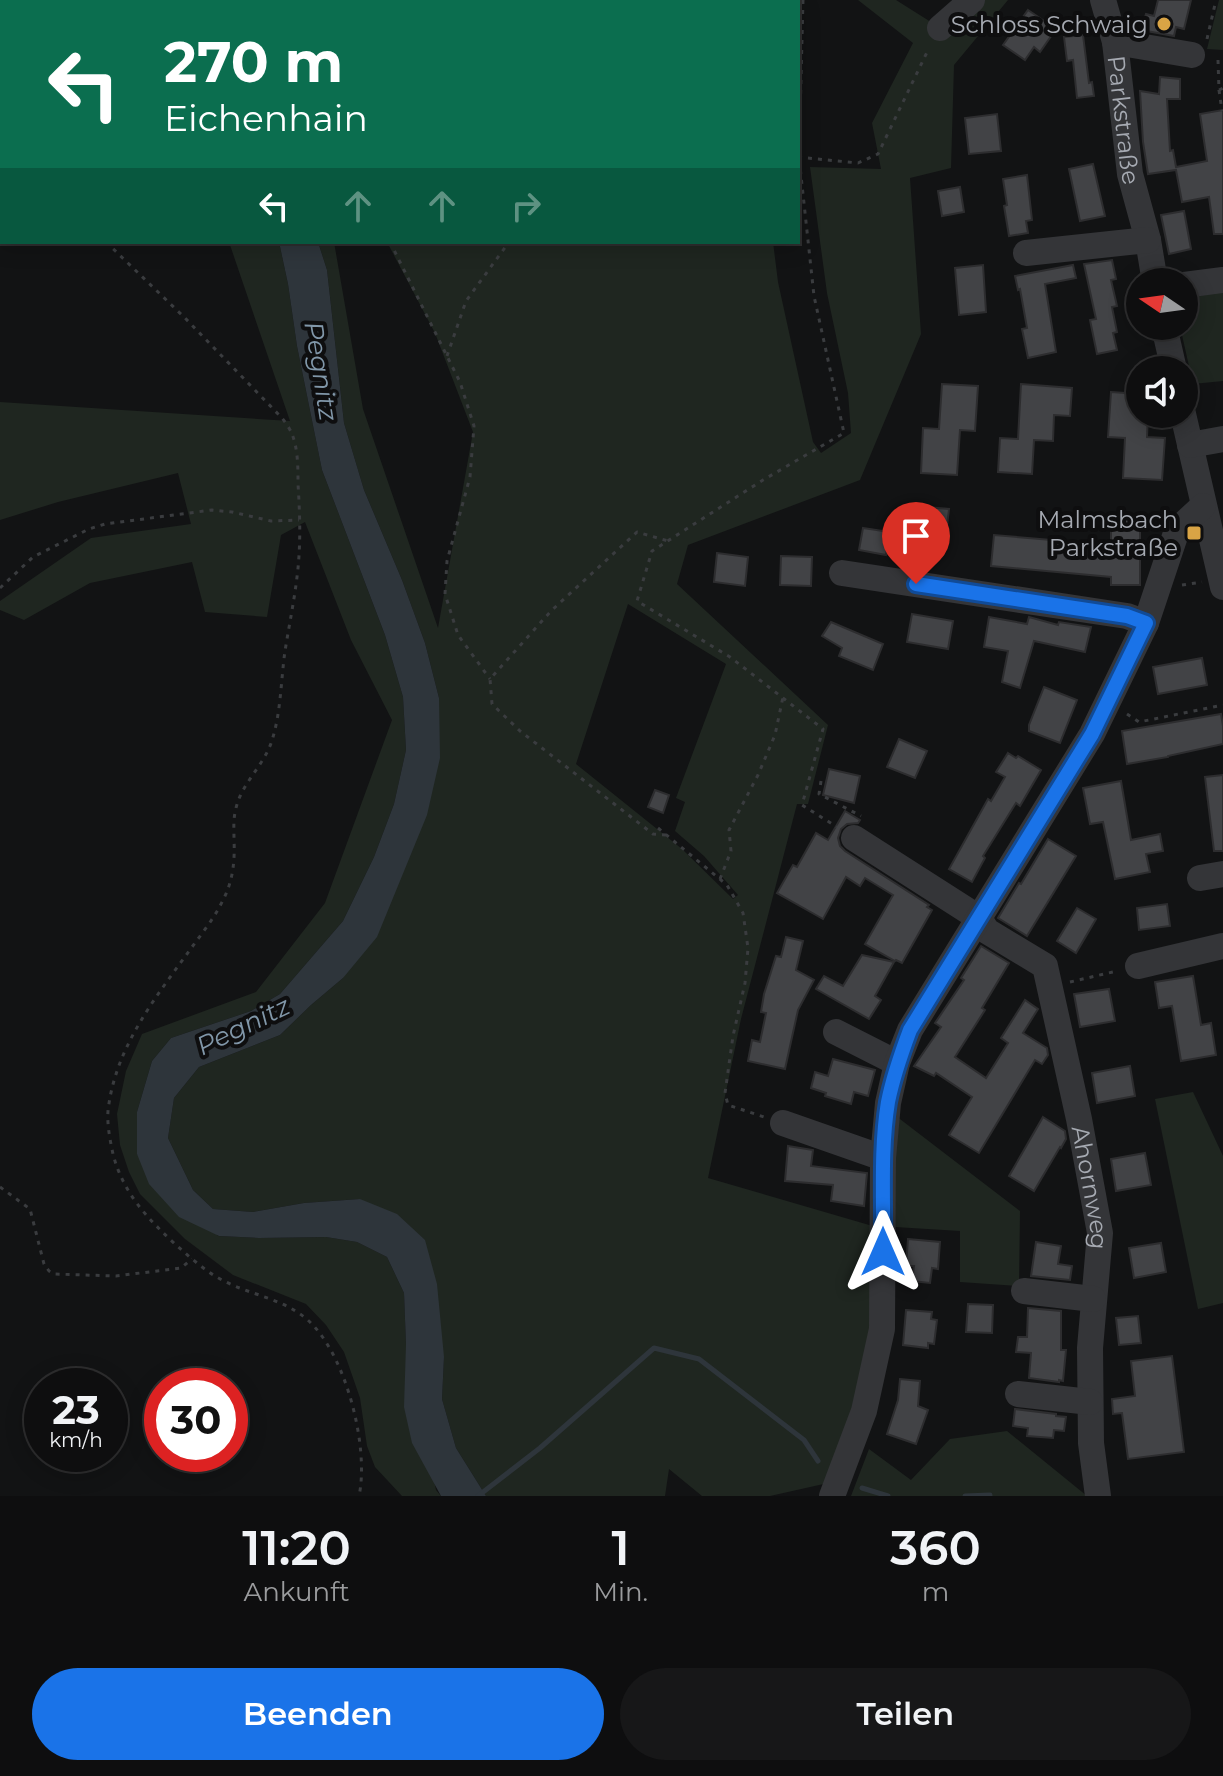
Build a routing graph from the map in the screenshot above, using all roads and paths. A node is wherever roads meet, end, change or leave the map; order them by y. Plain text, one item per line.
1 (803, 0) edge
2 (972, 0) edge
3 (1103, 0) edge
4 (1216, 0) edge
5 (800, 21) edge
6 (940, 28) joint
7 (1115, 42) junction
8 (1205, 53) junction
9 (1221, 89) edge
10 (1222, 111) edge
11 (800, 157) edge
12 (800, 166) edge
13 (1148, 240) junction
14 (108, 244) edge
15 (391, 244) edge
16 (508, 244) edge
17 (1026, 253) dead end
18 (1153, 268) edge
19 (1223, 280) edge
20 (1198, 283) edge
21 (447, 356) junction
22 (1186, 428) edge
23 (1223, 439) edge
24 (1190, 445) junction
25 (1203, 506) junction
26 (300, 520) junction
27 (668, 541) junction
28 (842, 573) dead end
29 (1222, 579) edge
30 (1170, 586) dead end
31 (0, 588) edge
32 (1146, 623) junction
33 (490, 679) junction
34 (783, 697) junction
35 (1223, 705) edge
36 (1132, 718) dead end
37 (821, 781) dead end
38 (658, 828) dead end
39 (666, 835) junction
40 (854, 838) junction
41 (720, 879) junction
42 (979, 918) junction
43 (1223, 946) edge
44 (1138, 966) dead end
45 (1101, 975) dead end
46 (1051, 987) junction
47 (836, 1032) dead end
48 (897, 1063) junction
49 (783, 1123) joint
50 (883, 1158) junction
51 (0, 1187) edge
52 (192, 1259) junction
53 (1024, 1291) dead end
54 (1093, 1299) junction
55 (1018, 1394) dead end
56 (1090, 1402) junction
57 (359, 1496) edge
58 (832, 1496) edge
59 (1098, 1496) edge

1 - 5 path
2 - 6 street
3 - 7 street, Parkstraße
4 - 8 path
6 - 11 path
7 - 8 street
7 - 13 street, Parkstraße
8 - 9 path
9 - 10 path
12 - 27 path
13 - 17 street
13 - 18 street, Parkstraße
14 - 26 path
15 - 21 path
16 - 21 path
19 - 20 street
21 - 33 path
22 - 24 street
23 - 24 street
24 - 25 street
25 - 29 street
25 - 32 street
26 - 31 path
26 - 52 path
27 - 33 path
27 - 34 path
28 - 32 street
29 - 30 path
32 - 42 street
33 - 39 path
34 - 40 path
34 - 41 path
35 - 36 path
37 - 40 path
38 - 39 path
39 - 41 path
40 - 42 street, Ahornweg
41 - 49 path
42 - 46 street, Ahornweg
42 - 48 street
43 - 44 street
45 - 46 path
46 - 54 street, Ahornweg
47 - 48 street
48 - 50 street
49 - 50 street
50 - 58 street
51 - 52 path
52 - 57 path
53 - 54 street
54 - 56 street, Ahornweg
55 - 56 street
56 - 59 street, Ahornweg

